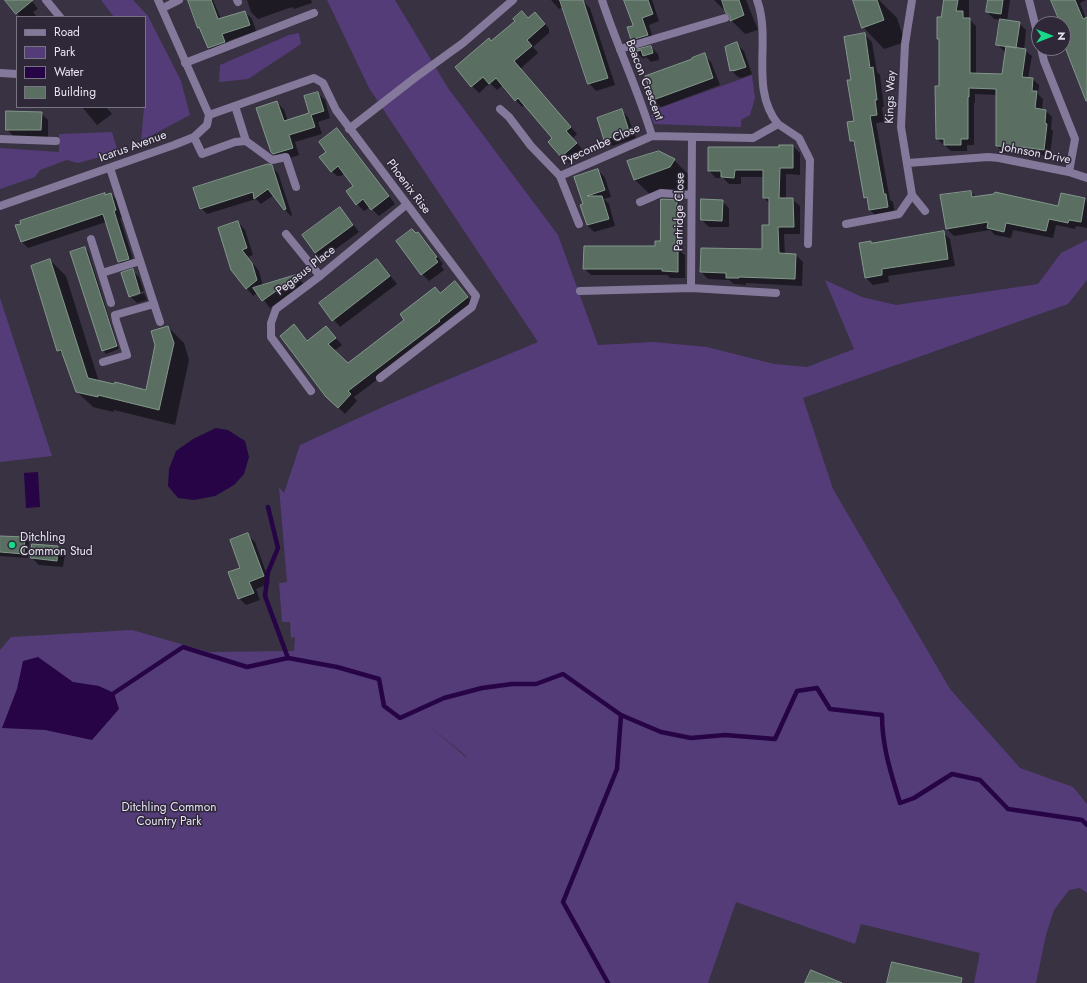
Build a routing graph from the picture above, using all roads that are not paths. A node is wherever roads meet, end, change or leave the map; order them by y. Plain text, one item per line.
1 (46, 0) edge
2 (158, 0) edge
3 (179, 0) edge
4 (513, 0) edge
5 (602, 0) edge
6 (757, 0) edge
7 (912, 0) edge
8 (1029, 0) edge
9 (163, 8) junction
10 (314, 13) dead end
11 (59, 16) edge
12 (1033, 16) edge
13 (725, 18) dead end
14 (620, 49) junction
15 (1043, 56) edge
16 (185, 63) junction
17 (0, 73) edge
18 (16, 74) edge
19 (235, 106) junction
20 (500, 109) dead end
21 (209, 115) junction
22 (778, 124) junction
23 (349, 129) junction
24 (652, 136) junction
25 (194, 137) junction
26 (692, 137) junction
27 (0, 139) edge
28 (56, 141) dead end
29 (246, 141) junction
30 (908, 163) junction
31 (110, 168) junction
32 (1069, 172) junction
33 (560, 176) junction
34 (1087, 178) edge
35 (296, 187) dead end
36 (692, 195) junction
37 (912, 196) junction
38 (640, 202) dead end
39 (0, 206) edge
40 (406, 206) junction
41 (925, 211) dead end
42 (578, 224) dead end
43 (846, 224) dead end
44 (286, 234) dead end
45 (91, 239) dead end
46 (808, 244) dead end
47 (140, 261) junction
48 (102, 273) junction
49 (320, 276) junction
50 (691, 288) junction
51 (580, 291) dead end
52 (776, 293) dead end
53 (111, 302) dead end
54 (154, 304) junction
55 (160, 322) dead end
56 (103, 362) dead end
57 (380, 378) dead end
58 (311, 391) dead end

1 - 11 street
2 - 9 street
3 - 9 street
4 - 23 street
5 - 14 street, Beacon Crescent
6 - 22 street
7 - 30 street, Kings Way
8 - 12 street
9 - 16 street
10 - 16 street
13 - 14 street
14 - 24 street, Beacon Crescent
15 - 32 street
16 - 21 street
17 - 18 street
19 - 21 street, Phoenix Rise
19 - 23 street, Phoenix Rise
19 - 29 street
20 - 33 street, Pyecombe Close
21 - 25 street, Icarus Avenue
22 - 26 street, Beacon Crescent
22 - 46 street
23 - 40 street, Phoenix Rise
24 - 26 street, Beacon Crescent
24 - 33 street, Pyecombe Close
25 - 29 street
25 - 31 street, Icarus Avenue
26 - 36 street, Partridge Close
27 - 28 street
29 - 35 street
30 - 32 street, Johnson Drive
30 - 37 street, Kings Way
31 - 39 street, Icarus Avenue
31 - 47 street
32 - 34 street, Johnson Drive
33 - 42 street, Pyecombe Close
36 - 38 street
36 - 50 street, Partridge Close
37 - 41 street
37 - 43 street
40 - 49 street, Pegasus Place
40 - 57 street, Phoenix Rise
44 - 49 street
45 - 48 street
47 - 48 street
47 - 54 street
48 - 53 street
49 - 58 street, Pegasus Place
50 - 51 street
50 - 52 street
54 - 55 street
54 - 56 street

